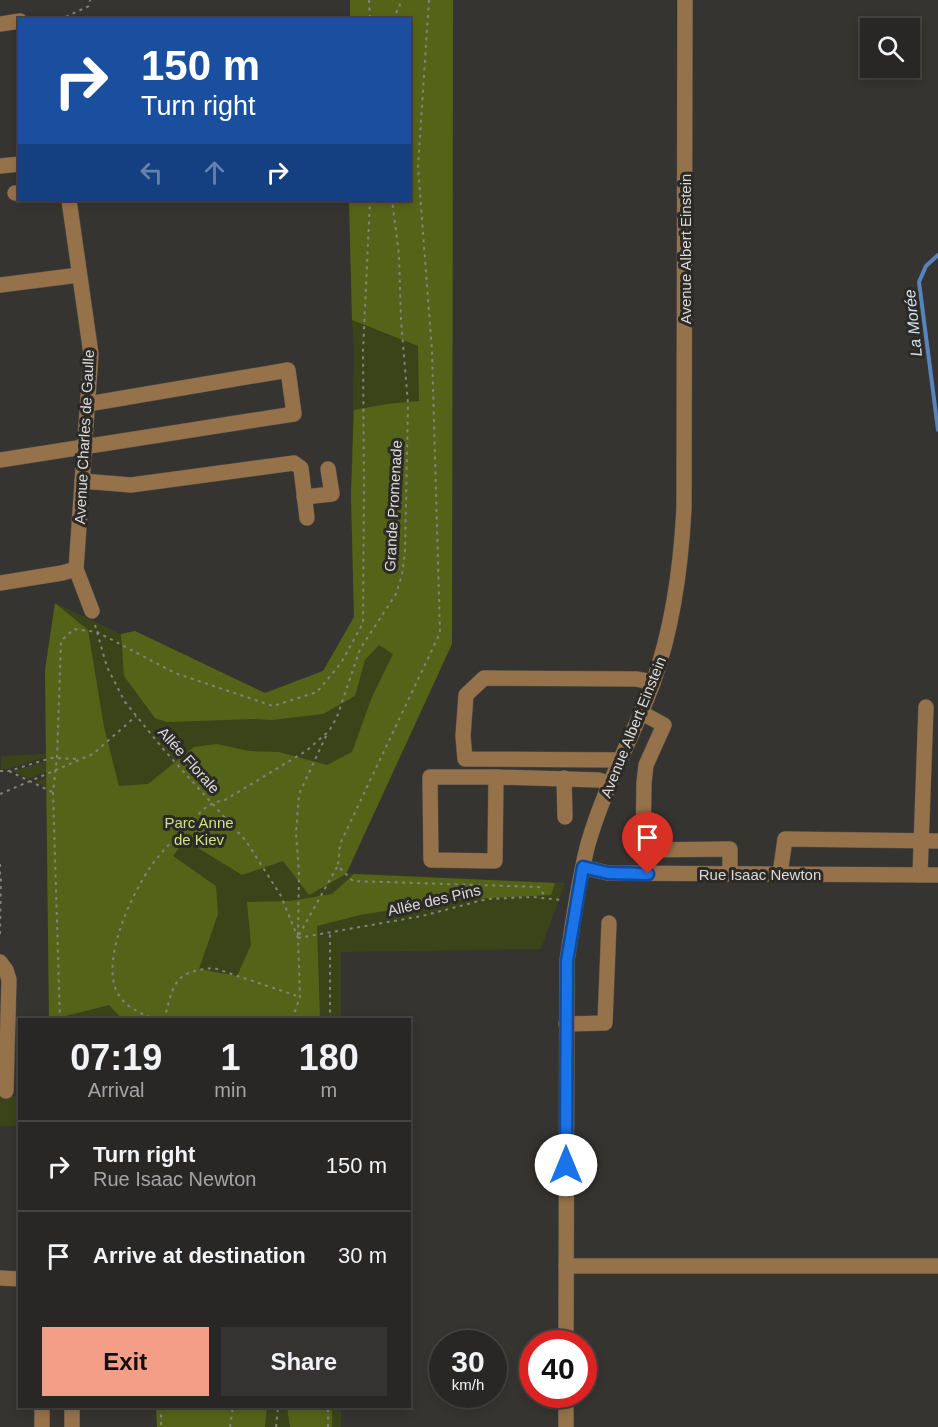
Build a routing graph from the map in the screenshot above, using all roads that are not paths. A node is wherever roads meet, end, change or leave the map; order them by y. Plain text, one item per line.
1 (685, 0) edge
2 (18, 21) edge
3 (0, 24) edge
4 (18, 164) edge
5 (0, 166) edge
6 (69, 201) edge
7 (79, 275) junction
8 (0, 285) edge
9 (87, 404) junction
10 (85, 448) junction
11 (0, 460) edge
12 (328, 469) dead end
13 (82, 481) junction
14 (304, 497) junction
15 (306, 518) dead end
16 (76, 569) junction
17 (0, 583) edge
18 (92, 611) road end
19 (653, 682) junction
20 (926, 707) dead end
21 (642, 713) junction
22 (620, 760) junction
23 (496, 777) junction
24 (564, 778) junction
25 (610, 784) junction
26 (565, 817) dead end
27 (921, 841) junction
28 (938, 841) edge
29 (583, 867) junction
30 (730, 874) junction
31 (780, 874) junction
32 (920, 875) junction
33 (938, 875) edge
34 (609, 923) dead end
35 (0, 962) edge
36 (566, 1024) junction
37 (9, 1091) edge
38 (566, 1266) junction
39 (938, 1266) edge
40 (0, 1278) edge
41 (18, 1279) edge
42 (566, 1330) edge
43 (42, 1408) edge
44 (72, 1408) edge
45 (566, 1408) edge
46 (42, 1427) edge
47 (72, 1427) edge
48 (566, 1427) edge

1 - 19 street, Avenue Albert Einstein
2 - 3 street
4 - 5 street
6 - 7 street, Avenue Charles de Gaulle
7 - 8 street
7 - 9 street, Avenue Charles de Gaulle
9 - 10 street, Avenue Charles de Gaulle
9 - 10 street
10 - 11 street
10 - 13 street, Avenue Charles de Gaulle
12 - 14 street
13 - 14 street
13 - 16 street, Avenue Charles de Gaulle
14 - 15 street
16 - 17 street
16 - 18 street
19 - 21 street, Avenue Albert Einstein
19 - 22 street
20 - 27 street
21 - 22 street, Avenue Albert Einstein
21 - 30 street
22 - 25 street, Avenue Albert Einstein
23 - 23 street
23 - 24 street
24 - 25 street
24 - 26 street
25 - 29 street, Avenue Albert Einstein
27 - 28 street
27 - 31 street
27 - 32 street
29 - 30 street, Rue Isaac Newton
29 - 36 street, Avenue Albert Einstein
30 - 31 street, Rue Isaac Newton
31 - 32 street, Rue Isaac Newton
32 - 33 street, Rue Isaac Newton
34 - 36 street
35 - 37 street
36 - 38 street, Avenue Albert Einstein
38 - 39 street
38 - 42 street, Avenue Albert Einstein
40 - 41 street
43 - 46 street
44 - 47 street
45 - 48 street

